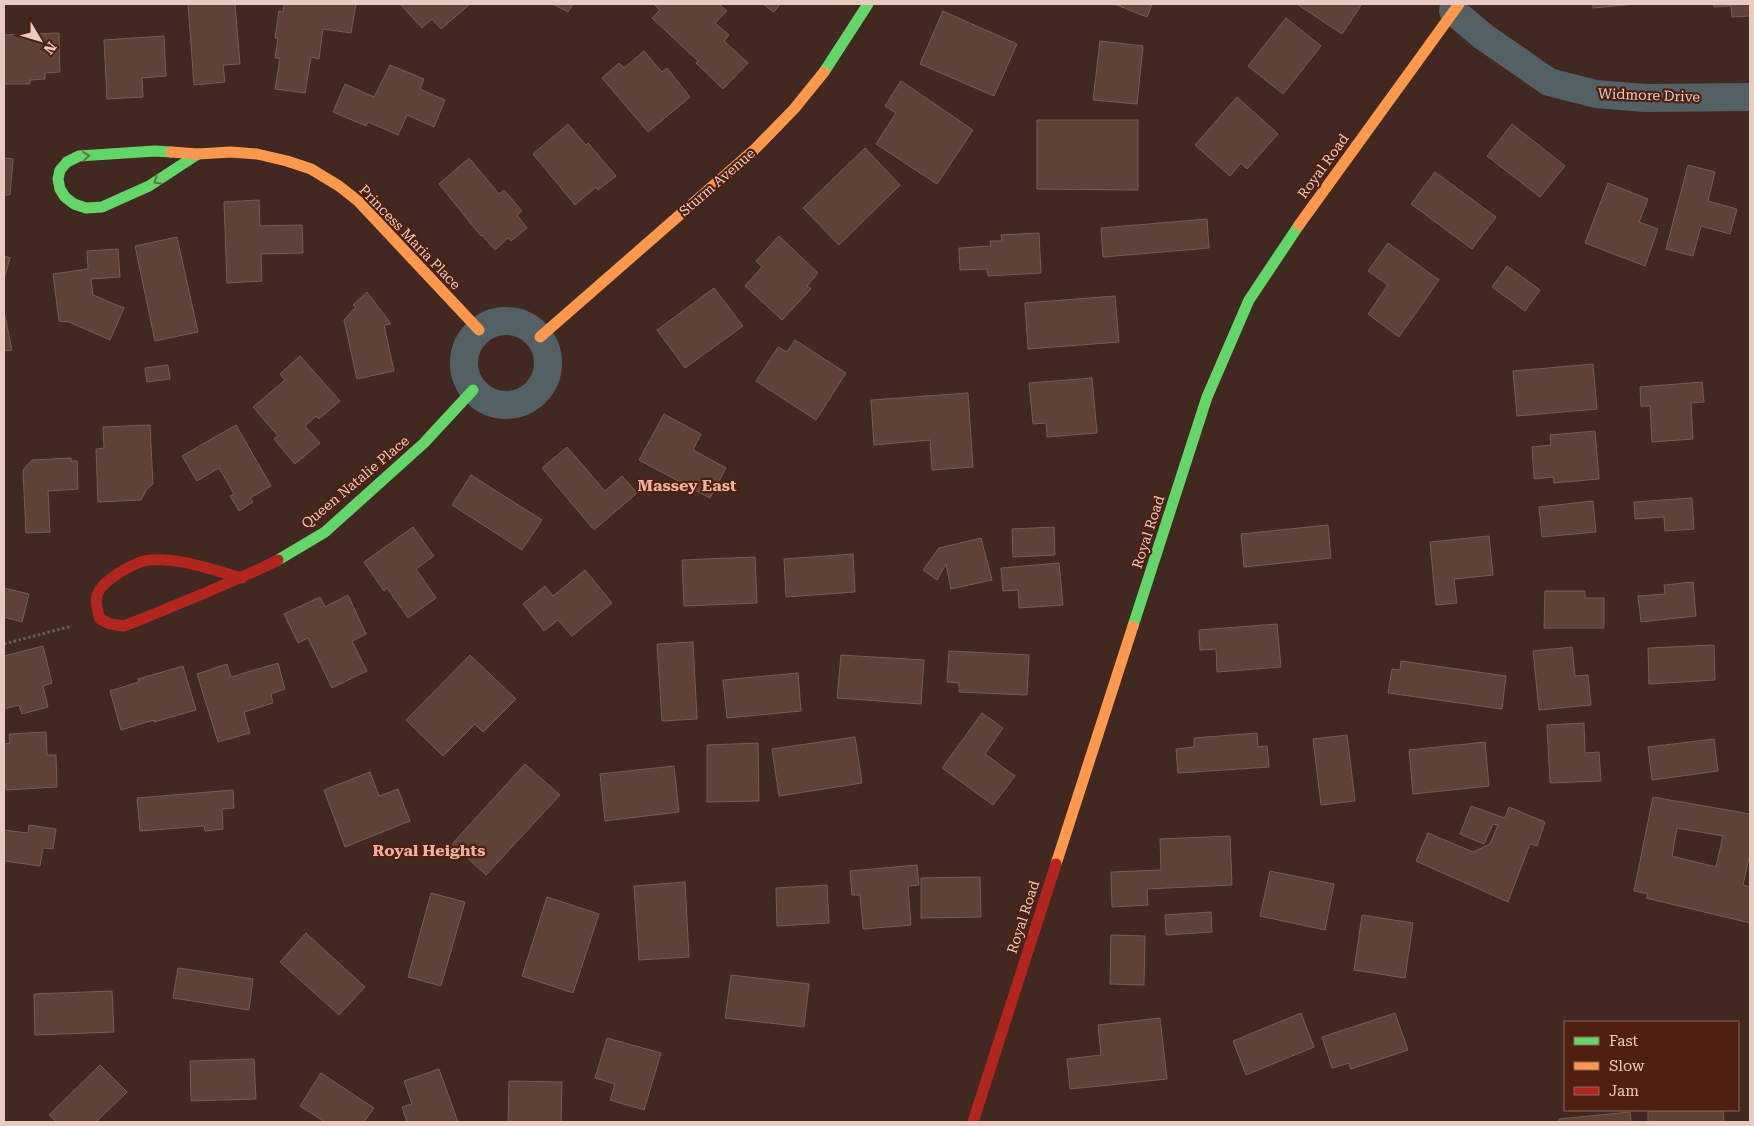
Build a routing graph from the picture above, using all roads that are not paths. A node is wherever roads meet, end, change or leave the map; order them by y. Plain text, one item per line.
1 (868, 4) edge
2 (1456, 8) edge
3 (1750, 96) edge
4 (198, 154) junction
5 (479, 330) junction
6 (540, 337) junction
7 (473, 390) junction
8 (242, 578) junction
9 (973, 1122) edge

1 - 6 street, Sturm Avenue
2 - 3 street, Widmore Drive
2 - 9 street, Royal Road
4 -> 4 street, Princess Maria Place
4 - 5 street, Princess Maria Place
5 - 6 street
5 - 7 street
6 - 7 street
7 - 8 street, Queen Natalie Place
8 - 8 street, Queen Natalie Place

